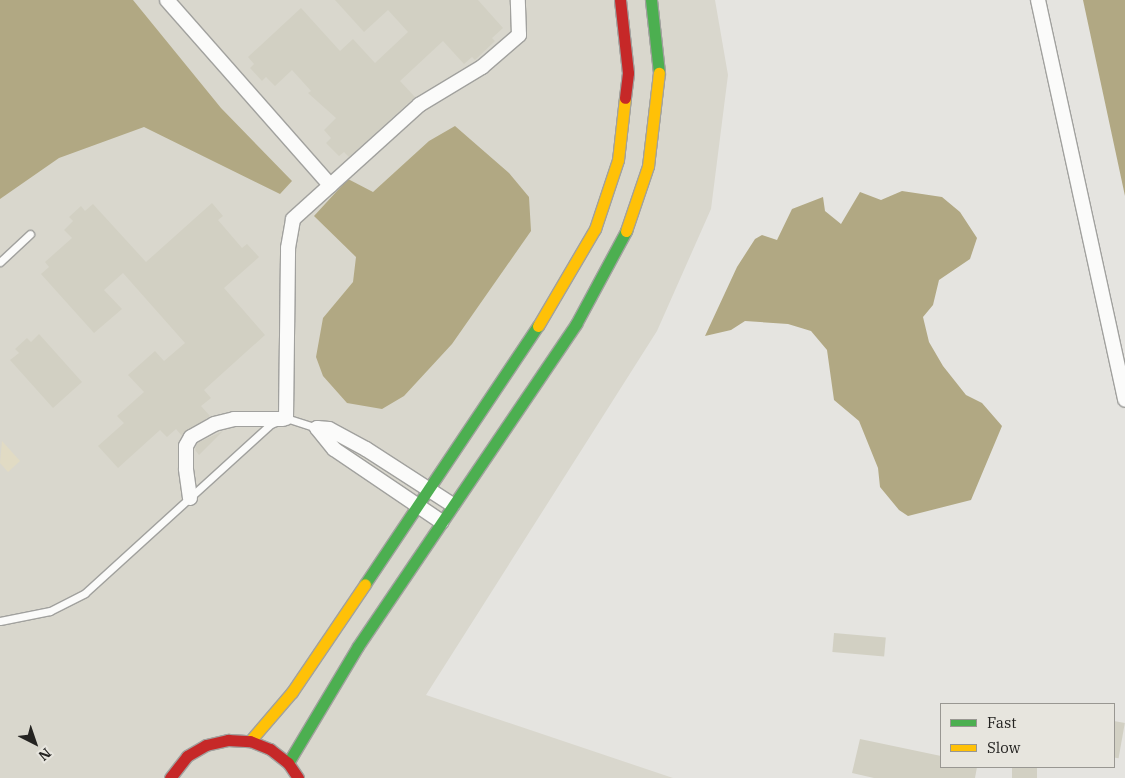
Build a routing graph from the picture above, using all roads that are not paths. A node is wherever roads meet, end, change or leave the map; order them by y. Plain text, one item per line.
1 (168, 0) edge
2 (518, 0) edge
3 (620, 0) edge
4 (651, 0) edge
5 (1038, 0) edge
6 (330, 185) junction
7 (30, 234) dead end
8 (0, 262) edge
9 (1125, 400) edge
10 (285, 419) junction
11 (317, 428) junction
12 (428, 488) junction
13 (190, 498) junction
14 (416, 505) junction
15 (453, 505) junction
16 (442, 522) junction
17 (0, 620) edge
18 (250, 741) junction
19 (288, 763) junction
20 (170, 778) edge
21 (298, 778) edge

1 - 6 street
2 - 6 street
3 - 12 street
4 - 15 street
5 - 9 street
6 - 10 street
7 - 8 lane
10 - 11 lane
10 - 13 lane
10 - 13 street
11 - 12 street
11 - 14 street
12 - 14 street
12 - 15 street
13 - 17 lane
14 - 16 street
14 - 18 street
15 - 16 street
16 - 19 street
18 - 19 street
18 - 20 street
19 - 21 street

